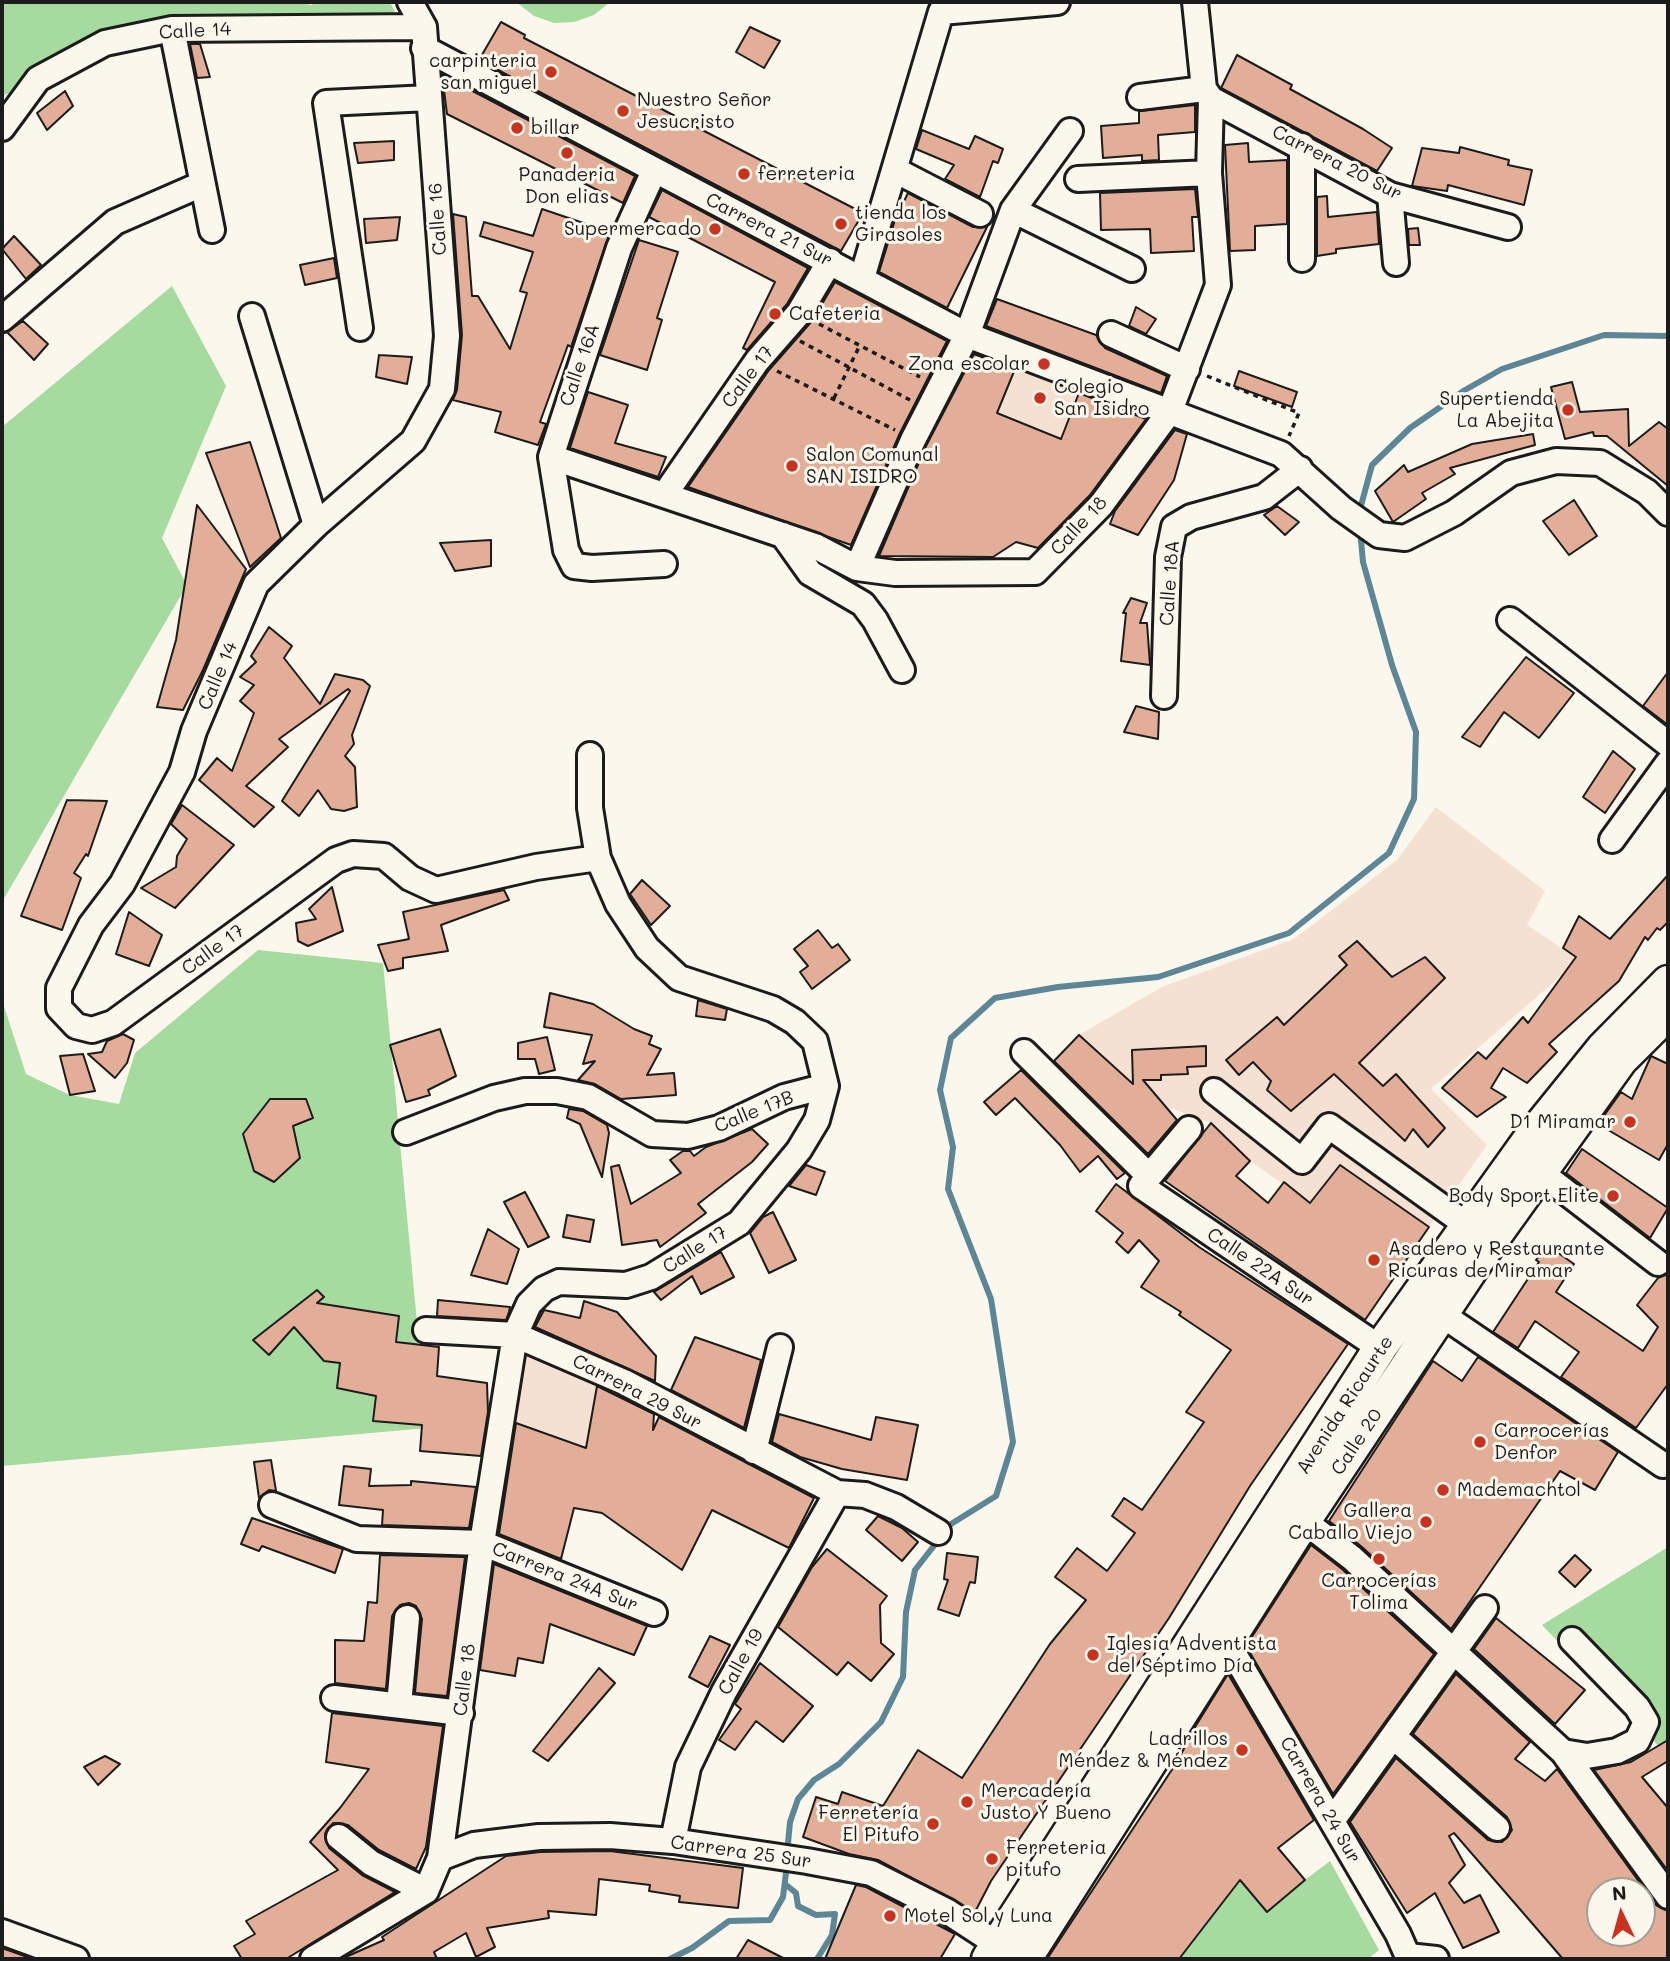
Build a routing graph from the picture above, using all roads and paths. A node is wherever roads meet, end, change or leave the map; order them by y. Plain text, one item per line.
1 (410, 2) edge
2 (1057, 2) edge
3 (1195, 2) edge
4 (172, 29) junction
5 (424, 38) junction
6 (1208, 94) junction
7 (1140, 97) dead end
8 (429, 98) junction
9 (2, 128) edge
10 (1070, 131) dead end
11 (1302, 146) junction
12 (895, 170) junction
13 (654, 171) junction
14 (1209, 173) junction
15 (1078, 179) dead end
16 (202, 184) junction
17 (1390, 194) junction
18 (1013, 211) junction
19 (980, 214) dead end
20 (1508, 227) dead end
21 (212, 230) dead end
22 (1301, 260) dead end
23 (830, 261) junction
24 (1396, 263) dead end
25 (1132, 269) dead end
26 (862, 278) junction
27 (799, 313) junction
28 (252, 316) dead end
29 (2, 319) edge
30 (360, 328) dead end
31 (783, 332) junction
32 (1111, 334) dead end
33 (967, 335) junction
34 (860, 345) junction
35 (757, 361) junction
36 (848, 368) junction
37 (1187, 369) junction
38 (924, 379) dead end
39 (442, 389) joint
40 (834, 398) junction
41 (928, 410) junction
42 (1170, 411) junction
43 (1299, 413) dead end
44 (913, 440) junction
45 (551, 457) junction
46 (1300, 469) junction
47 (665, 494) junction
48 (1668, 513) edge
49 (316, 525) junction
50 (783, 535) junction
51 (664, 564) dead end
52 (857, 568) junction
53 (1510, 620) dead end
54 (901, 670) dead end
55 (1164, 696) dead end
56 (1668, 744) edge
57 (590, 755) dead end
58 (1668, 763) edge
59 (1612, 840) dead end
60 (598, 858) junction
61 (1668, 982) edge
62 (59, 1008) joint
63 (1668, 1013) edge
64 (1024, 1052) dead end
65 (826, 1086) junction
66 (1214, 1091) dead end
67 (1189, 1129) dead end
68 (405, 1132) dead end
69 (1540, 1172) junction
70 (1145, 1181) junction
71 (1467, 1225) junction
72 (1658, 1263) dead end
73 (1441, 1314) junction
74 (426, 1330) dead end
75 (515, 1335) junction
76 (780, 1347) dead end
77 (1380, 1348) junction
78 (754, 1451) junction
79 (1663, 1465) dead end
80 (837, 1493) junction
81 (272, 1505) dead end
82 (1304, 1521) junction
83 (937, 1532) dead end
84 (482, 1544) junction
85 (1485, 1608) dead end
86 (654, 1613) dead end
87 (407, 1618) dead end
88 (1572, 1640) dead end
89 (1227, 1642) junction
90 (1453, 1653) junction
91 (334, 1698) dead end
92 (399, 1705) junction
93 (461, 1713) junction
94 (1393, 1736) junction
95 (1563, 1752) junction
96 (1332, 1821) junction
97 (1497, 1828) dead end
98 (339, 1837) dead end
99 (673, 1842) junction
100 (440, 1858) junction
101 (426, 1891) junction
102 (1668, 1896) edge
103 (2, 1932) edge
104 (1008, 1955) edge
105 (1408, 1958) edge
106 (76, 1959) edge
107 (313, 1959) edge
108 (1436, 1959) edge

1 - 5 street
2 - 12 street
3 - 6 street, Calle 18
4 - 5 street, Calle 14
4 - 9 street, Calle 14
4 - 16 street
5 - 8 street, Calle 16
5 - 13 street, Carrera 21 Sur
6 - 7 street
6 - 11 street, Carrera 20 Sur
6 - 14 street, Calle 18
8 - 30 street
8 - 39 street, Calle 16
10 - 18 street
11 - 17 street, Carrera 20 Sur
11 - 22 street
12 - 19 street
12 - 26 street
13 - 23 street, Carrera 21 Sur
13 - 45 street, Calle 16A
14 - 15 street
14 - 37 street, Calle 18
16 - 21 street
16 - 29 street
17 - 20 street, Carrera 20 Sur
17 - 24 street
18 - 25 street
18 - 33 street
23 - 26 street, Carrera 21 Sur
23 - 27 street, Calle 17
26 - 33 street, Carrera 21 Sur
27 - 31 street, Calle 17
27 - 34 path
28 - 49 street
31 - 35 street, Calle 17
31 - 36 path
32 - 37 street
33 - 41 street
33 - 42 street, Carrera 21 Sur
34 - 36 path
34 - 38 path
35 - 40 path
35 - 47 street, Calle 17
36 - 40 path
36 - 41 path
37 - 42 street, Calle 18
37 - 43 path
39 - 49 street, Calle 14
40 - 44 path
41 - 44 street
42 - 46 street
42 - 52 street, Calle 18
44 - 52 street
45 - 47 street, Calle 18
45 - 51 street, Calle 16A
46 - 48 street
46 - 55 street, Calle 18A
47 - 50 street, Calle 18
49 - 62 street, Calle 14
50 - 52 street, Calle 18
50 - 54 street
53 - 56 street
57 - 60 street
58 - 59 street
60 - 62 street, Calle 17
60 - 65 street
61 - 71 main road, Avenida Ricaurte
63 - 69 main road, Calle 20
64 - 70 street, Calle 22A Sur
65 - 68 street, Calle 17B
65 - 75 street, Calle 17
66 - 71 street
67 - 70 street
69 - 72 street
69 - 73 main road, Calle 20
70 - 77 street, Calle 22A Sur
71 - 77 main road, Avenida Ricaurte
73 - 79 street
73 - 82 main road, Calle 20
74 - 75 street, Carrera 29 Sur
75 - 78 street, Carrera 29 Sur
75 - 84 street, Calle 18
76 - 78 street
77 - 104 main road, Avenida Ricaurte
78 - 80 street, Carrera 29 Sur
80 - 83 street
80 - 99 street, Calle 19
81 - 84 street, Carrera 24A Sur
82 - 89 main road, Calle 20
82 - 90 street
84 - 86 street, Carrera 24A Sur
84 - 93 street, Calle 18
85 - 90 street
87 - 92 street
88 - 95 street
89 - 96 street, Carrera 24 Sur
89 - 104 main road, Calle 20
90 - 94 street
90 - 95 street
91 - 92 street
92 - 93 street
93 - 100 street, Calle 18
94 - 96 street
94 - 97 street
95 - 102 street
96 - 105 street, Carrera 24 Sur
98 - 101 street
99 - 100 street, Carrera 25 Sur
99 - 104 street, Carrera 25 Sur
100 - 101 street, Calle 18
101 - 107 street
103 - 106 street
105 - 108 street

